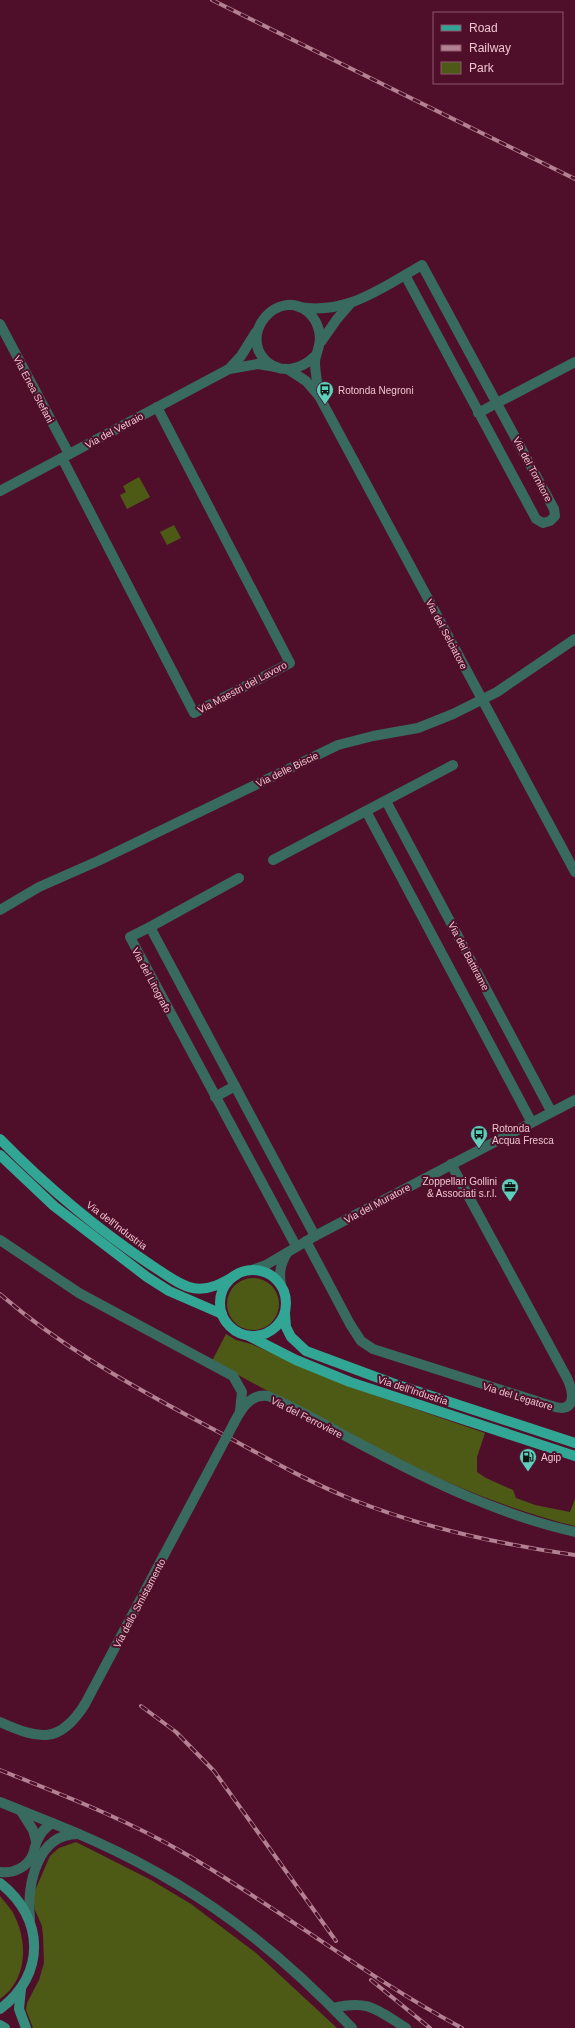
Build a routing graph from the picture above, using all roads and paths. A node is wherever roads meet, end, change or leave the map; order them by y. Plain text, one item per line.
1 (404, 275) junction
2 (350, 304) junction
3 (299, 307) junction
4 (0, 324) edge
5 (257, 331) junction
6 (320, 343) junction
7 (315, 356) junction
8 (575, 362) edge
9 (276, 367) junction
10 (229, 369) junction
11 (289, 370) junction
12 (319, 396) junction
13 (497, 403) junction
14 (157, 407) junction
15 (478, 413) junction
16 (65, 456) junction
17 (0, 491) edge
18 (575, 639) edge
19 (482, 700) junction
20 (453, 765) dead end
21 (386, 801) junction
22 (366, 811) junction
23 (273, 860) dead end
24 (575, 872) edge
25 (239, 878) dead end
26 (0, 910) edge
27 (150, 927) junction
28 (235, 1086) junction
29 (215, 1097) junction
30 (575, 1100) edge
31 (551, 1111) junction
32 (531, 1121) junction
33 (0, 1139) edge
34 (0, 1155) edge
35 (451, 1164) junction
36 (310, 1238) junction
37 (0, 1240) edge
38 (296, 1246) junction
39 (287, 1253) junction
40 (252, 1270) junction
41 (236, 1275) junction
42 (282, 1286) junction
43 (222, 1314) junction
44 (285, 1314) junction
45 (249, 1336) junction
46 (240, 1412) junction
47 (575, 1443) edge
48 (575, 1456) edge
49 (575, 1532) edge
50 (0, 1722) edge
51 (0, 1802) edge
52 (20, 1810) junction
53 (52, 1823) junction
54 (80, 1834) junction
55 (36, 1841) junction
56 (50, 1842) junction
57 (0, 1872) edge
58 (0, 1883) edge
59 (30, 1919) junction
60 (21, 1989) junction
61 (333, 2008) junction
62 (0, 2009) edge
63 (0, 2025) edge
64 (5, 2028) edge
65 (26, 2028) edge
66 (352, 2028) edge
67 (406, 2028) edge

1 - 2 street
1 - 13 street, Via del Tornitore
1 - 15 street, Via del Tornitore
2 - 3 street
2 - 6 street
3 - 5 street
3 - 6 street
4 - 16 street, Via Enea Stefani
5 - 9 street
5 - 10 street, Via del Vetraio
6 - 7 street
7 - 11 street
7 - 12 street, Via del Selciatore
8 - 13 street
9 - 10 street, Via del Vetraio
9 - 11 street
10 - 14 street, Via del Vetraio
11 - 12 street, Via del Selciatore
12 - 19 street, Via del Selciatore
13 - 15 street
13 - 15 street, Via del Tornitore
14 - 16 street, Via del Vetraio
14 - 16 street, Via Maestri del Lavoro
16 - 17 street, Via del Vetraio
18 - 19 street, Via delle Biscie
19 - 24 street, Via del Selciatore
19 - 26 street, Via delle Biscie
20 - 21 street
21 - 22 street
21 - 31 street, Via del Battirame
22 - 23 street
22 - 32 street
25 - 27 street
27 - 28 street
27 - 29 street, Via del Litografo
28 - 29 street
28 - 36 street
29 - 38 street, Via del Litografo
30 - 31 street, Via del Muratore
31 - 32 street, Via del Muratore
32 - 35 street, Via del Muratore
33 - 41 main road, Via dell'Industria
34 - 43 main road
35 - 36 street, Via del Muratore
35 - 36 street, Via del Legatore
36 - 38 street, Via del Muratore
37 - 46 street
38 - 39 street, Via del Muratore
39 - 40 street, Via del Muratore
39 - 42 street, Via del Muratore
40 - 41 main road
40 - 42 main road
41 - 43 main road
42 - 44 main road
43 - 45 main road
44 - 45 main road
44 - 47 main road, Via dell'Industria
45 - 48 main road, Via dell'Industria
46 - 49 street, Via del Ferroviere
46 - 50 street, Via dello Smistamento, bridge
51 - 52 street
52 - 53 street
52 - 55 street
53 - 54 street
53 - 55 street
53 - 56 street
54 - 56 street
54 - 61 street
55 - 57 street
56 - 59 street
58 - 59 main road
59 - 60 main road
60 - 62 main road
60 - 65 main road
61 - 66 street
61 - 67 street
63 - 64 main road

